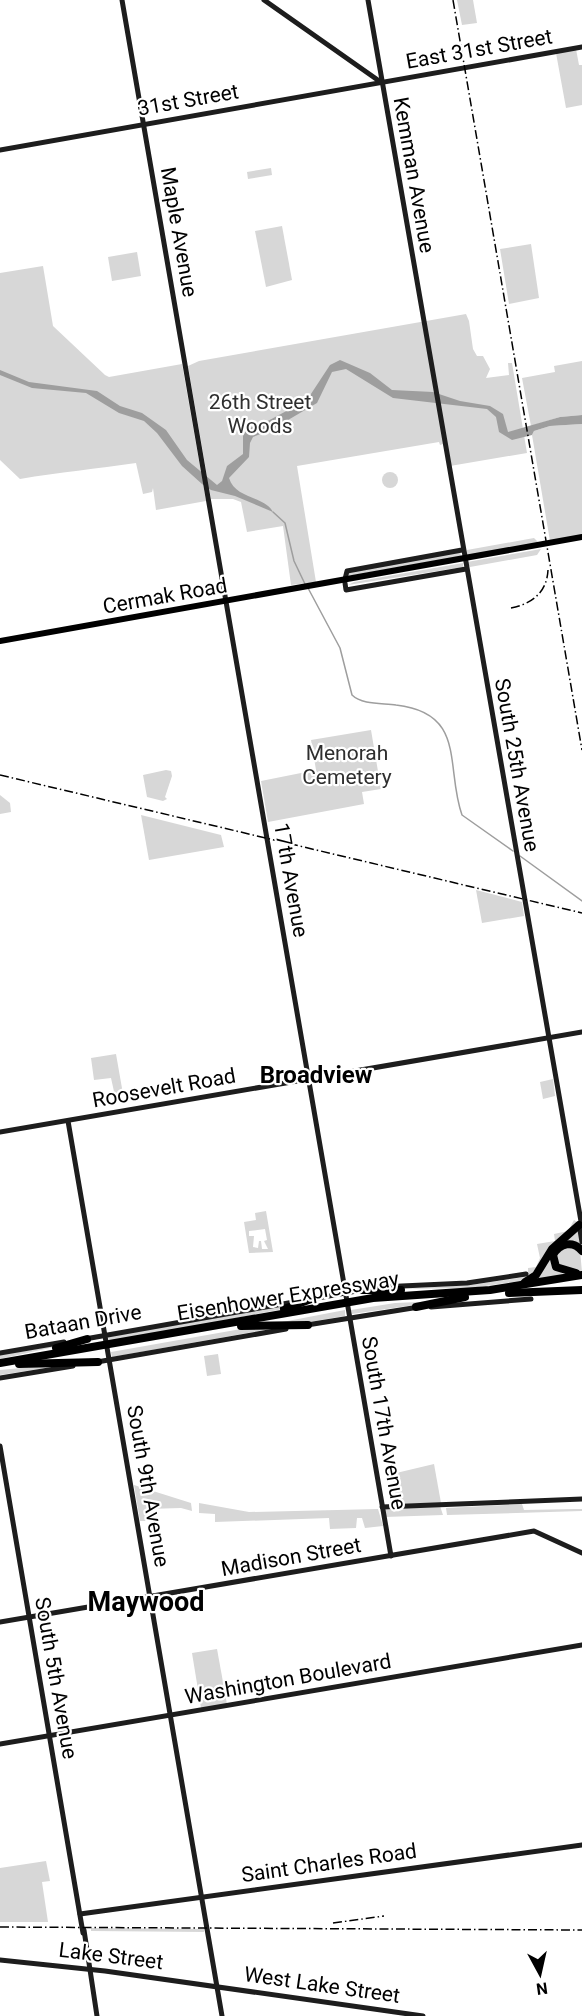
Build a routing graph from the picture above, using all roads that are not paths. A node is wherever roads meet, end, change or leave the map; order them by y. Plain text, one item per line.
1 (122, 0) edge
2 (264, 0) edge
3 (368, 0) edge
4 (582, 47) edge
5 (382, 83) junction
6 (143, 125) junction
7 (0, 150) edge
8 (423, 320) joint
9 (203, 469) joint
10 (582, 539) edge
11 (462, 550) junction
12 (466, 569) junction
13 (345, 581) junction
14 (226, 602) junction
15 (0, 641) edge
16 (582, 1032) edge
17 (548, 1038) junction
18 (308, 1079) junction
19 (68, 1121) junction
20 (0, 1132) edge
21 (580, 1221) edge
22 (582, 1242) edge
23 (582, 1251) edge
24 (526, 1274) dead end
25 (582, 1275) edge
26 (582, 1280) edge
27 (361, 1290) junction
28 (512, 1290) junction
29 (582, 1290) edge
30 (437, 1293) junction
31 (345, 1294) junction
32 (465, 1297) junction
33 (314, 1298) junction
34 (531, 1299) dead end
35 (416, 1307) junction
36 (349, 1316) junction
37 (260, 1318) junction
38 (308, 1325) junction
39 (241, 1326) junction
40 (105, 1337) junction
41 (87, 1339) junction
42 (0, 1353) edge
43 (109, 1358) junction
44 (20, 1362) junction
45 (98, 1362) junction
46 (0, 1363) edge
47 (0, 1367) edge
48 (0, 1378) edge
49 (0, 1446) edge
50 (582, 1499) edge
51 (382, 1507) junction
52 (582, 1553) edge
53 (391, 1556) junction
54 (150, 1598) junction
55 (29, 1617) junction
56 (0, 1622) edge
57 (582, 1645) edge
58 (171, 1716) junction
59 (49, 1736) junction
60 (0, 1744) edge
61 (582, 1845) edge
62 (202, 1898) junction
63 (80, 1914) junction
64 (0, 1960) edge
65 (89, 1969) junction
66 (217, 1986) junction
67 (393, 2014) edge
68 (97, 2016) edge
69 (222, 2016) edge
70 (423, 2016) edge

1 - 6 street, Maple Avenue
2 - 5 street
3 - 5 street, Kemman Avenue
4 - 5 street, East 31st Street
5 - 6 street, 31st Street
5 - 8 street, Kemman Avenue
6 - 7 street, 31st Street
6 - 9 street, Maple Avenue
8 - 11 street, South 25th Avenue
9 - 14 street, 17th Avenue
10 - 13 main road, Cermak Road
11 - 12 street, South 25th Avenue
11 - 13 street
12 - 13 street
12 - 17 street, South 25th Avenue
13 - 14 main road, Cermak Road
14 - 15 main road, Cermak Road
14 - 18 street, 17th Avenue
16 - 17 street, Roosevelt Road
17 - 18 street, Roosevelt Road
17 - 21 street, South 25th Avenue
18 - 19 street, Roosevelt Road
18 - 31 street, 17th Avenue
19 - 20 street, Roosevelt Road
19 - 40 street, South 9th Avenue
21 - 22 street, South 25th Avenue
21 - 28 highway
23 - 25 highway
24 - 27 street, Bataan Drive
25 - 28 highway, Eisenhower Expressway
26 - 28 highway, Eisenhower Expressway
27 - 30 highway
27 - 31 street, Bataan Drive
28 - 29 highway
28 - 30 highway, Eisenhower Expressway
28 - 32 highway, Eisenhower Expressway
30 - 37 highway, Eisenhower Expressway
31 - 33 street, Bataan Drive
31 - 36 street, South 17th Avenue
32 - 35 highway
32 - 39 highway, Eisenhower Expressway
33 - 37 highway
33 - 40 street, Bataan Drive
34 - 35 street
35 - 36 street
36 - 38 street
36 - 51 street, South 17th Avenue
37 - 44 highway, Eisenhower Expressway
38 - 39 highway
38 - 43 street
39 - 44 highway, Eisenhower Expressway
40 - 41 street, Bataan Drive
40 - 43 street, South 9th Avenue
41 - 42 street, Bataan Drive
41 - 44 highway
43 - 45 street
43 - 54 street, South 9th Avenue
44 - 45 highway
44 - 46 highway, Eisenhower Expressway
44 - 47 highway, Eisenhower Expressway
45 - 48 street
49 - 55 street, South 5th Avenue
50 - 51 street
51 - 53 street, South 17th Avenue
52 - 53 street, Madison Street
53 - 54 street, Madison Street
54 - 55 street, Madison Street
54 - 58 street, South 9th Avenue
55 - 56 street, Madison Street
55 - 59 street, South 5th Avenue
57 - 58 street, Washington Boulevard
58 - 59 street, Washington Boulevard
58 - 62 street, South 9th Avenue
59 - 60 street, Washington Boulevard
59 - 63 street, South 5th Avenue
61 - 62 street, Saint Charles Road
62 - 63 street, Saint Charles Road
62 - 66 street, South 9th Avenue
63 - 65 street, South 5th Avenue
64 - 65 street, Lake Street
65 - 66 street, Lake Street
65 - 68 street, South 5th Avenue
66 - 67 street, West Lake Street
66 - 69 street, South 9th Avenue
67 - 70 street, West Lake Street

